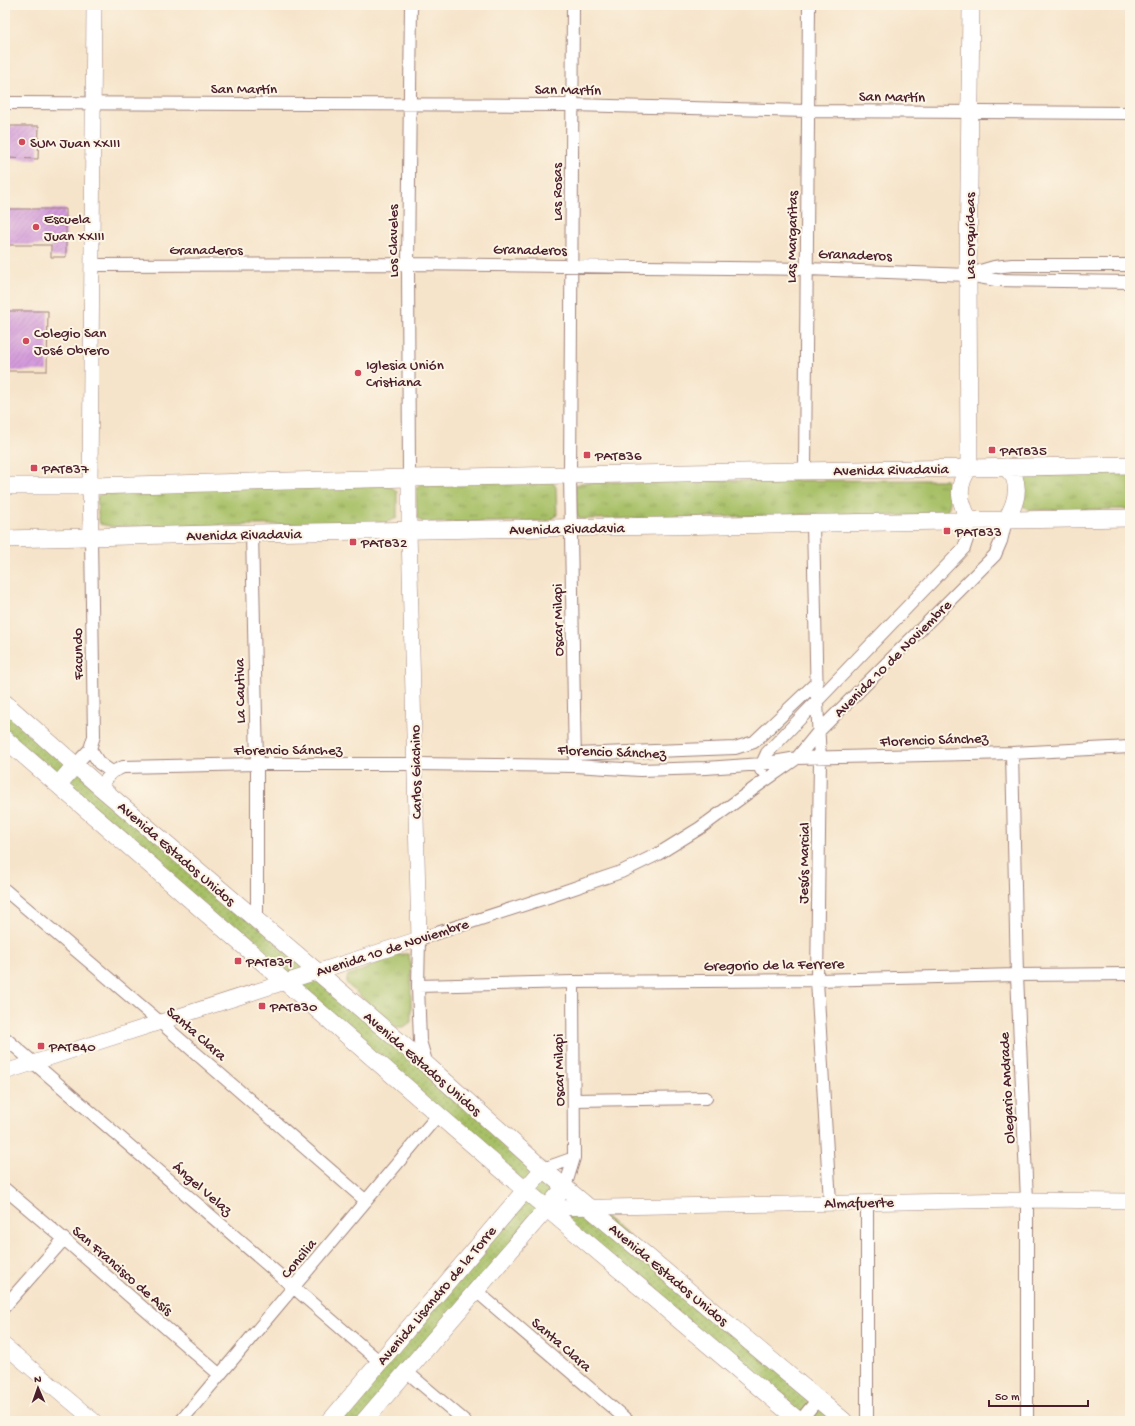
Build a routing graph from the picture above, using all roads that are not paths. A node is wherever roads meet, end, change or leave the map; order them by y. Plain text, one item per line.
1 (94, 5) edge
2 (411, 5) edge
3 (573, 5) edge
4 (809, 5) edge
5 (971, 5) edge
6 (5, 103) edge
7 (93, 103) junction
8 (409, 104) junction
9 (572, 105) junction
10 (808, 111) junction
11 (970, 113) junction
12 (1130, 113) edge
13 (408, 264) junction
14 (92, 265) junction
15 (1130, 265) edge
16 (571, 266) junction
17 (806, 269) junction
18 (968, 274) junction
19 (1130, 282) edge
20 (1130, 465) edge
21 (1006, 467) junction
22 (969, 468) junction
23 (805, 470) junction
24 (570, 475) junction
25 (409, 478) junction
26 (5, 486) edge
27 (90, 486) junction
28 (1130, 518) edge
29 (969, 520) junction
30 (1006, 520) junction
31 (813, 524) junction
32 (571, 528) junction
33 (408, 531) junction
34 (252, 533) junction
35 (91, 538) junction
36 (5, 539) edge
37 (816, 683) junction
38 (816, 702) junction
39 (5, 703) edge
40 (819, 731) junction
41 (5, 739) edge
42 (1130, 747) edge
43 (90, 749) junction
44 (1012, 753) junction
45 (797, 758) junction
46 (820, 759) junction
47 (575, 760) junction
48 (76, 764) junction
49 (257, 764) junction
50 (415, 764) junction
51 (762, 764) junction
52 (112, 772) junction
53 (760, 784) junction
54 (58, 785) junction
55 (100, 787) junction
56 (84, 808) junction
57 (5, 890) edge
58 (257, 921) junction
59 (419, 939) junction
60 (318, 971) junction
61 (1130, 974) edge
62 (1017, 975) junction
63 (817, 980) junction
64 (286, 981) junction
65 (573, 982) junction
66 (418, 986) junction
67 (160, 1022) junction
68 (5, 1038) edge
69 (34, 1062) junction
70 (427, 1065) junction
71 (5, 1072) edge
72 (706, 1098) dead end
73 (574, 1100) junction
74 (438, 1115) junction
75 (574, 1158) junction
76 (543, 1169) junction
77 (565, 1187) junction
78 (5, 1189) edge
79 (525, 1190) junction
80 (1027, 1200) junction
81 (366, 1201) junction
82 (1130, 1201) edge
83 (867, 1202) junction
84 (830, 1203) junction
85 (589, 1207) junction
86 (546, 1208) junction
87 (64, 1239) junction
88 (293, 1288) junction
89 (475, 1290) junction
90 (5, 1306) edge
91 (5, 1346) edge
92 (380, 1362) junction
93 (406, 1372) junction
94 (220, 1375) junction
95 (818, 1399) junction
96 (839, 1419) edge
97 (94, 1421) edge
98 (181, 1421) edge
99 (330, 1421) edge
100 (364, 1421) edge
101 (465, 1421) edge
102 (628, 1421) edge
103 (799, 1421) edge
104 (867, 1421) edge
105 (1027, 1421) edge

1 - 7 street
2 - 8 street, Los Claveles
3 - 9 street, Las Rosas
4 - 10 street, Las Margaritas
5 - 11 main road, Las Orquídeas
6 - 7 street, San Martín
7 - 8 street, San Martín
7 - 14 street
8 - 9 street, San Martín
8 - 13 street, Los Claveles
9 - 10 street, San Martín
9 - 16 street, Las Rosas
10 - 11 street, San Martín
10 - 17 street, Las Margaritas
11 - 12 street, San Martín
11 - 18 main road, Las Orquídeas
13 - 14 street, Granaderos
13 - 16 street, Granaderos
13 - 25 street, Los Claveles
14 - 27 street
15 - 18 street, Granaderos
16 - 17 street, Granaderos
16 - 24 street, Las Rosas
17 - 18 street, Granaderos
17 - 23 street, Las Margaritas
18 - 19 street, Granaderos
18 - 22 main road, Las Orquídeas
20 - 21 main road, Avenida Rivadavia
21 - 22 main road, Avenida Rivadavia
21 - 30 main road
22 - 23 main road, Avenida Rivadavia
22 - 29 main road
23 - 24 main road, Avenida Rivadavia
24 - 25 main road, Avenida Rivadavia
24 - 32 street, Oscar Milapi
25 - 27 main road, Avenida Rivadavia
25 - 33 street, Carlos Giachino
26 - 27 main road, Avenida Rivadavia
27 - 35 street
28 - 30 main road, Avenida Rivadavia
29 - 30 main road, Avenida Rivadavia
29 - 31 main road, Avenida Rivadavia
29 - 38 street, Avenida 10 de Noviembre
30 - 40 street, Avenida 10 de Noviembre
31 - 32 main road, Avenida Rivadavia
31 - 37 street, Jesús Marcial
32 - 33 main road, Avenida Rivadavia
32 - 47 street, Oscar Milapi
33 - 34 main road, Avenida Rivadavia
33 - 50 street, Carlos Giachino
34 - 35 main road, Avenida Rivadavia
34 - 49 street, La Cautiva
35 - 36 main road, Avenida Rivadavia
35 - 43 street, Facundo
37 - 38 street, Jesús Marcial
37 - 47 street
38 - 40 street, Jesús Marcial
38 - 51 street, Avenida 10 de Noviembre
39 - 48 main road, Avenida Estados Unidos
40 - 45 street, Avenida 10 de Noviembre
40 - 46 street, Jesús Marcial
41 - 54 main road, Avenida Estados Unidos
42 - 44 street, Florencio Sánchez
43 - 48 street
43 - 52 street
44 - 46 street, Florencio Sánchez
44 - 62 street, Olegario Andrade
45 - 46 street, Florencio Sánchez
45 - 51 street, Florencio Sánchez
45 - 53 street, Avenida 10 de Noviembre
46 - 63 street, Jesús Marcial
47 - 50 street, Florencio Sánchez
47 - 51 street, Florencio Sánchez
48 - 54 main road
48 - 55 main road, Avenida Estados Unidos
49 - 50 street, Florencio Sánchez
49 - 52 street, Florencio Sánchez
49 - 58 street, La Cautiva
50 - 59 street, Carlos Giachino
51 - 53 street, Avenida 10 de Noviembre
52 - 55 street
53 - 59 street, Avenida 10 de Noviembre
54 - 56 main road, Avenida Estados Unidos
55 - 56 main road
55 - 58 main road, Avenida Estados Unidos
56 - 64 main road, Avenida Estados Unidos
57 - 67 street, Santa Clara
58 - 60 main road, Avenida Estados Unidos
59 - 60 street, Avenida 10 de Noviembre
59 - 66 street, Carlos Giachino
60 - 64 street, Avenida 10 de Noviembre
60 - 70 main road, Avenida Estados Unidos
61 - 62 street, Gregorio de la Ferrere
62 - 63 street, Gregorio de la Ferrere
62 - 80 street, Olegario Andrade
63 - 65 street, Gregorio de la Ferrere
63 - 84 street, Jesús Marcial
64 - 67 street, Avenida 10 de Noviembre
64 - 74 main road, Avenida Estados Unidos
65 - 66 street, Gregorio de la Ferrere
65 - 73 street, Oscar Milapi
66 - 70 street, Carlos Giachino
67 - 69 street, Avenida 10 de Noviembre
67 - 81 street, Santa Clara
68 - 69 street, Ángel Velaz
69 - 71 street, Avenida 10 de Noviembre
69 - 88 street, Ángel Velaz
70 - 76 main road, Avenida Estados Unidos
72 - 73 street
73 - 75 street, Oscar Milapi
74 - 79 main road, Avenida Estados Unidos
74 - 81 street, Concilia
75 - 76 street
75 - 77 street, Oscar Milapi
76 - 77 main road, Avenida Estados Unidos
76 - 79 main road, Avenida Lisandro de la Torre
77 - 85 main road, Avenida Estados Unidos
77 - 86 main road, Avenida Lisandro de la Torre
78 - 87 street, San Francisco de Asís
79 - 86 main road, Avenida Estados Unidos
79 - 92 main road, Avenida Lisandro de la Torre
80 - 82 street, Almafuerte
80 - 83 street, Almafuerte
80 - 105 street, Olegario Andrade
81 - 88 street, Concilia
83 - 84 street, Almafuerte
83 - 104 street
84 - 85 street, Almafuerte
85 - 86 street, Almafuerte
85 - 95 main road, Avenida Estados Unidos
86 - 89 main road, Avenida Lisandro de la Torre
86 - 103 main road, Avenida Estados Unidos
87 - 90 street
87 - 94 street, San Francisco de Asís
88 - 92 street, Ángel Velaz
88 - 94 street, Concilia
89 - 93 main road, Avenida Lisandro de la Torre
89 - 102 street, Santa Clara
91 - 97 street
92 - 99 main road, Avenida Lisandro de la Torre
93 - 100 main road, Avenida Lisandro de la Torre
93 - 101 street
94 - 98 street, Concilia
95 - 96 main road, Avenida Estados Unidos
95 - 103 street

